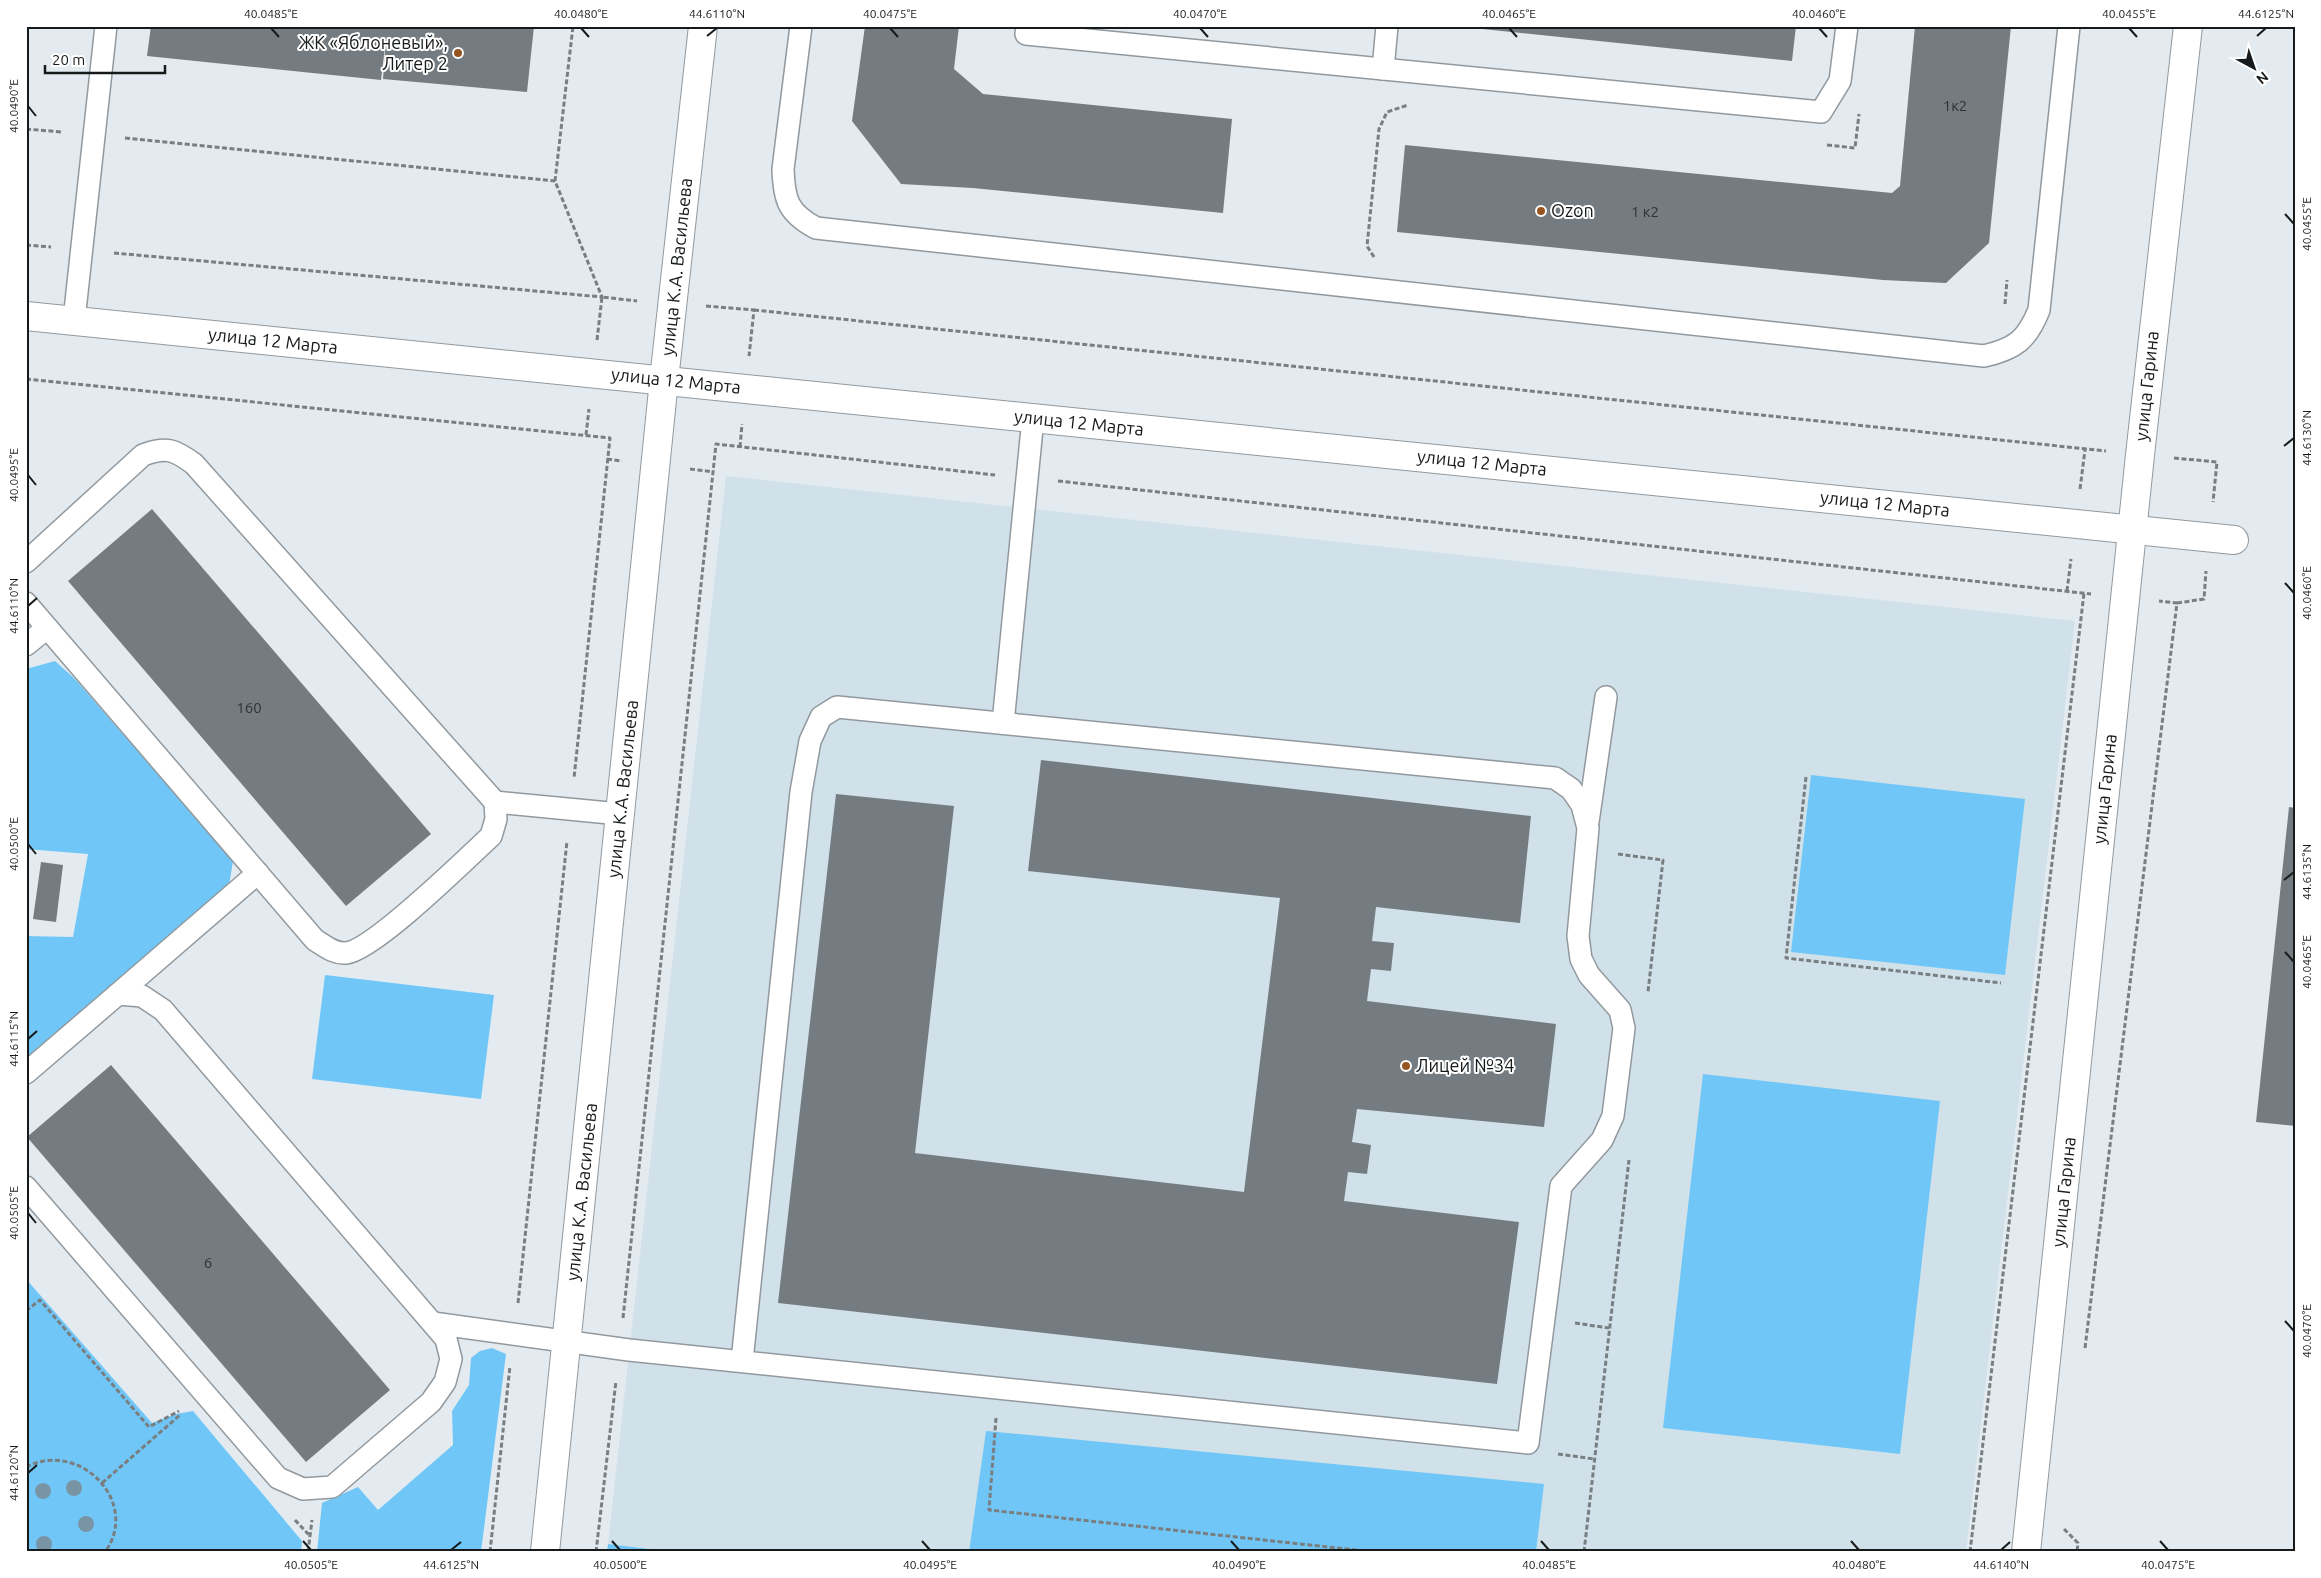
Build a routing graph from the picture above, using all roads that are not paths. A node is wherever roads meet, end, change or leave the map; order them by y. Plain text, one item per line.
1 (106, 26) edge
2 (702, 26) edge
3 (801, 26) edge
4 (1027, 26) edge
5 (1387, 26) edge
6 (1847, 26) edge
7 (2069, 26) edge
8 (2188, 26) edge
9 (1383, 69) junction
10 (26, 316) edge
11 (74, 320) junction
12 (664, 380) junction
13 (1033, 418) junction
14 (2132, 530) junction
15 (2234, 540) dead end
16 (26, 562) edge
17 (26, 603) edge
18 (47, 628) junction
19 (26, 645) edge
20 (1606, 697) dead end
21 (1003, 723) junction
22 (495, 802) junction
23 (620, 814) junction
24 (1588, 828) junction
25 (258, 873) junction
26 (118, 994) junction
27 (26, 1074) edge
28 (26, 1188) edge
29 (433, 1323) junction
30 (567, 1343) junction
31 (742, 1361) junction
32 (545, 1552) edge
33 (2026, 1552) edge

1 - 11 lane
2 - 12 street, улица К.А. Васильева
3 - 7 lane
4 - 9 lane
5 - 9 lane
6 - 9 lane
8 - 14 street, улица Гарина
10 - 11 street, улица 12 Марта
11 - 12 street, улица 12 Марта
12 - 13 street, улица 12 Марта
12 - 23 street, улица К.А. Васильева
13 - 14 street, улица 12 Марта
13 - 21 lane
14 - 15 street, улица 12 Марта
14 - 33 street, улица Гарина
16 - 22 lane
17 - 18 lane
18 - 19 lane
18 - 25 lane
20 - 24 lane
21 - 24 lane
21 - 31 lane
22 - 23 lane
22 - 25 lane
23 - 30 street, улица К.А. Васильева
24 - 31 lane
25 - 26 lane
26 - 27 lane
26 - 29 lane
28 - 29 lane
29 - 30 lane
30 - 31 lane
30 - 32 street, улица К.А. Васильева

